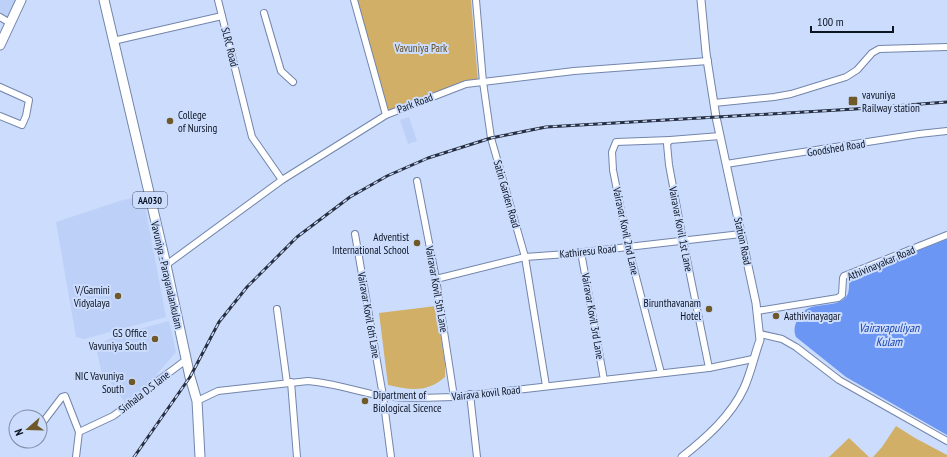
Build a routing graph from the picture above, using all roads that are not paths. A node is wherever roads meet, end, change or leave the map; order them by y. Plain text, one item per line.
1 (21, 0) edge
2 (104, 0) edge
3 (218, 0) edge
4 (354, 0) edge
5 (476, 0) edge
6 (701, 0) edge
7 (264, 14) dead end
8 (222, 16) junction
9 (0, 17) edge
10 (10, 23) junction
11 (113, 41) junction
12 (0, 44) edge
13 (947, 47) edge
14 (708, 61) junction
15 (293, 82) dead end
16 (483, 82) junction
17 (0, 87) edge
18 (714, 103) junction
19 (386, 115) junction
20 (0, 116) edge
21 (947, 131) edge
22 (720, 136) junction
23 (670, 140) junction
24 (726, 164) junction
25 (282, 180) junction
26 (417, 181) dead end
27 (354, 234) dead end
28 (741, 234) junction
29 (947, 235) edge
30 (683, 240) junction
31 (628, 246) junction
32 (581, 252) junction
33 (525, 257) junction
34 (166, 265) junction
35 (436, 279) junction
36 (277, 309) dead end
37 (757, 311) junction
38 (760, 334) junction
39 (753, 359) junction
40 (186, 360) junction
41 (709, 368) junction
42 (661, 373) junction
43 (604, 380) junction
44 (289, 382) junction
45 (546, 386) junction
46 (470, 394) junction
47 (383, 396) junction
48 (454, 397) junction
49 (197, 401) junction
50 (48, 415) edge
51 (79, 432) junction
52 (947, 441) edge
53 (76, 457) edge
54 (200, 457) edge
55 (297, 457) edge
56 (391, 457) edge
57 (477, 457) edge
58 (682, 457) edge

1 - 10 highway
2 - 11 highway, Vavuniya - Parayanalankulam / AA030
3 - 8 street
4 - 19 street
5 - 16 street, Satin Garden Road
6 - 14 main road, Station Road
7 - 15 street
8 - 11 street, SLRC Road
8 - 25 street, SLRC Road
9 - 10 street
10 - 12 highway
11 - 34 highway, Vavuniya - Parayanalankulam / AA030
13 - 18 street
14 - 16 street, Park Road
14 - 18 main road, Station Road
16 - 19 street, Park Road
16 - 33 street, Satin Garden Road
17 - 20 street
18 - 22 main road, Station Road
19 - 25 street, Park Road
21 - 24 street, Goodshed Road
22 - 23 street
22 - 24 main road, Station Road
23 - 30 street, Vairavar Kovil 1st Lane
23 - 31 street, Vairavar Kovil 2nd Lane
24 - 28 main road, Station Road
25 - 34 street, Park Road
26 - 35 street, Vairavar Kovil 5th Lane
27 - 47 street, Vairavar Kovil 6th Lane
28 - 30 street, Kathiresu Road
28 - 37 main road, Station Road
29 - 37 street, Athivinayakar Road
30 - 31 street, Kathiresu Road
30 - 41 street, Vairavar Kovil 1st Lane
31 - 32 street, Kathiresu Road
31 - 42 street, Vairavar Kovil 2nd Lane
32 - 33 street, Kathiresu Road
32 - 43 street, Vairavar Kovil 3rd Lane
33 - 35 street, Kathiresu Road
33 - 45 street, Satin Garden Road
34 - 40 highway, Vavuniya - Parayanalankulam / AA030
35 - 48 street, Vairavar Kovil 5th Lane
36 - 44 street
37 - 38 main road, Station Road
38 - 39 main road, Station Road
38 - 52 street
39 - 41 street, Vairava kovil Road
39 - 58 main road, Station Road
40 - 49 highway, Vavuniya - Parayanalankulam / AA030
40 - 51 street, Sinhala D.S lane
41 - 42 street, Vairava kovil Road
42 - 43 street, Vairava kovil Road
43 - 45 street, Vairava kovil Road
44 - 47 street, Vairava kovil Road
44 - 49 street, Vairava kovil Road
44 - 55 street
45 - 46 street, Vairava kovil Road
46 - 48 street, Vairava kovil Road
46 - 57 street
47 - 48 street, Vairava kovil Road
47 - 56 street, Vairavar Kovil 6th Lane
49 - 54 highway, Vavuniya - Parayanalankulam / AA030
50 - 51 street
51 - 53 street

